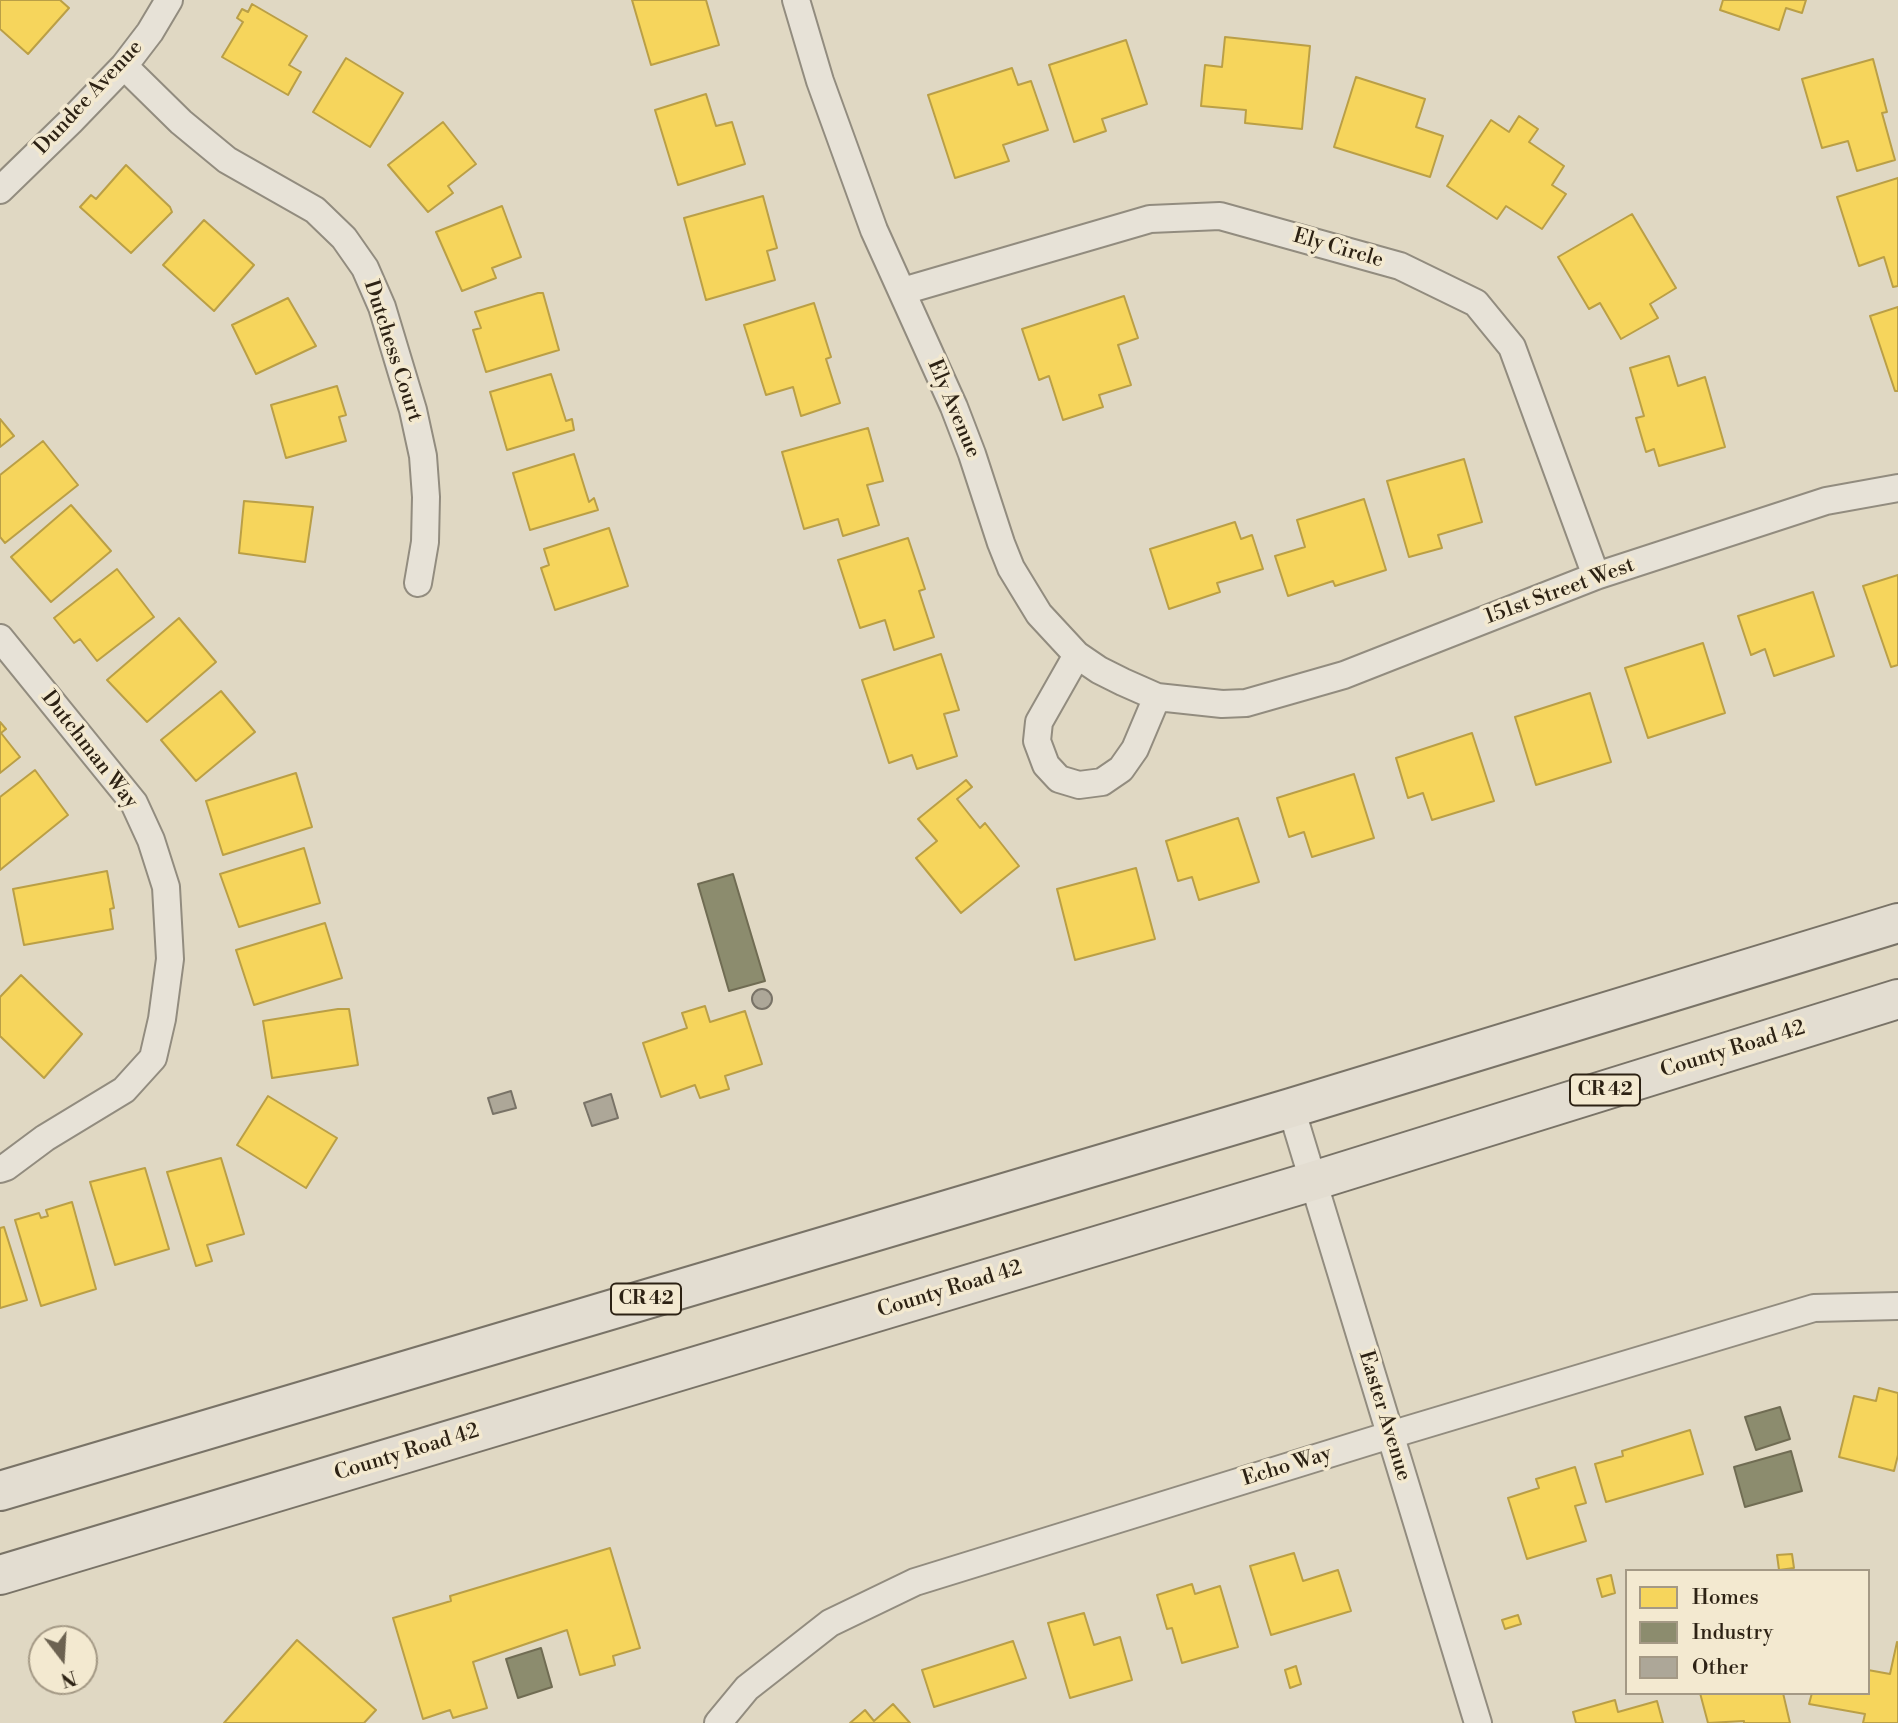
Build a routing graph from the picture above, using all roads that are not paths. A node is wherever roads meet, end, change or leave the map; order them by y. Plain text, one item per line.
1 (169, 0) edge
2 (796, 0) edge
3 (124, 66) junction
4 (0, 190) edge
5 (903, 290) junction
6 (1898, 488) edge
7 (1595, 576) junction
8 (418, 583) dead end
9 (0, 638) edge
10 (1077, 655) junction
11 (1157, 696) junction
12 (1225, 704) joint
13 (1898, 923) edge
14 (1898, 999) edge
15 (1291, 1108) junction
16 (0, 1169) edge
17 (1313, 1181) junction
18 (1898, 1306) edge
19 (1390, 1435) junction
20 (0, 1491) edge
21 (0, 1575) edge
22 (718, 1723) edge
23 (1478, 1723) edge

1 - 3 street, Dundee Avenue
2 - 5 street, Ely Avenue
3 - 4 street, Dundee Avenue
3 - 8 street, Dutchess Court
5 - 7 street, Ely Circle
5 - 10 street, Ely Avenue
6 - 7 street, 151st Street West
7 - 12 street, 151st Street West
9 - 16 street, Dutchman Way
10 - 11 street, Ely Avenue
10 - 11 street
11 - 12 street, Ely Avenue
13 - 15 highway, CR 42
14 - 17 highway, County Road 42 / CR 42
15 - 17 street, Easter Avenue
15 - 20 highway, CR 42
17 - 19 street, Easter Avenue
17 - 21 highway, County Road 42 / CR 42
18 - 19 street, Echo Way
19 - 22 street, Echo Way
19 - 23 street, Easter Avenue

